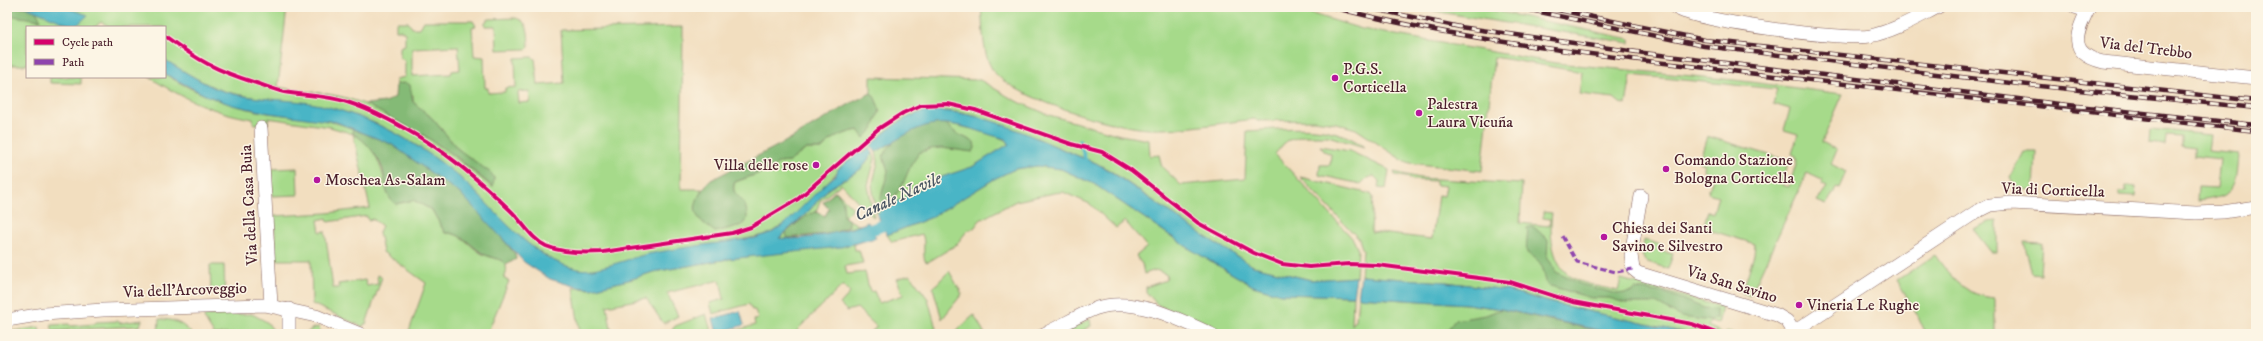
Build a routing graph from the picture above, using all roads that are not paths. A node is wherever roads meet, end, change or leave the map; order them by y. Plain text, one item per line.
1 (1675, 7) edge
2 (1938, 7) edge
3 (2084, 8) edge
4 (2256, 78) edge
5 (261, 128) dead end
6 (1641, 196) dead end
7 (2256, 207) edge
8 (271, 305) junction
9 (289, 309) junction
10 (7, 320) edge
11 (1793, 333) edge
12 (289, 334) edge
13 (360, 334) edge
14 (1044, 334) edge
15 (1212, 334) edge

1 - 2 street
3 - 4 street, Via del Trebbo
5 - 8 street, Via della Casa Buia
6 - 11 street, Via San Savino
7 - 11 street, Via di Corticella
8 - 9 street, Via dell'Arcoveggio
8 - 10 street, Via dell'Arcoveggio
9 - 12 street
9 - 13 street, Via dell'Arcoveggio
14 - 15 street

